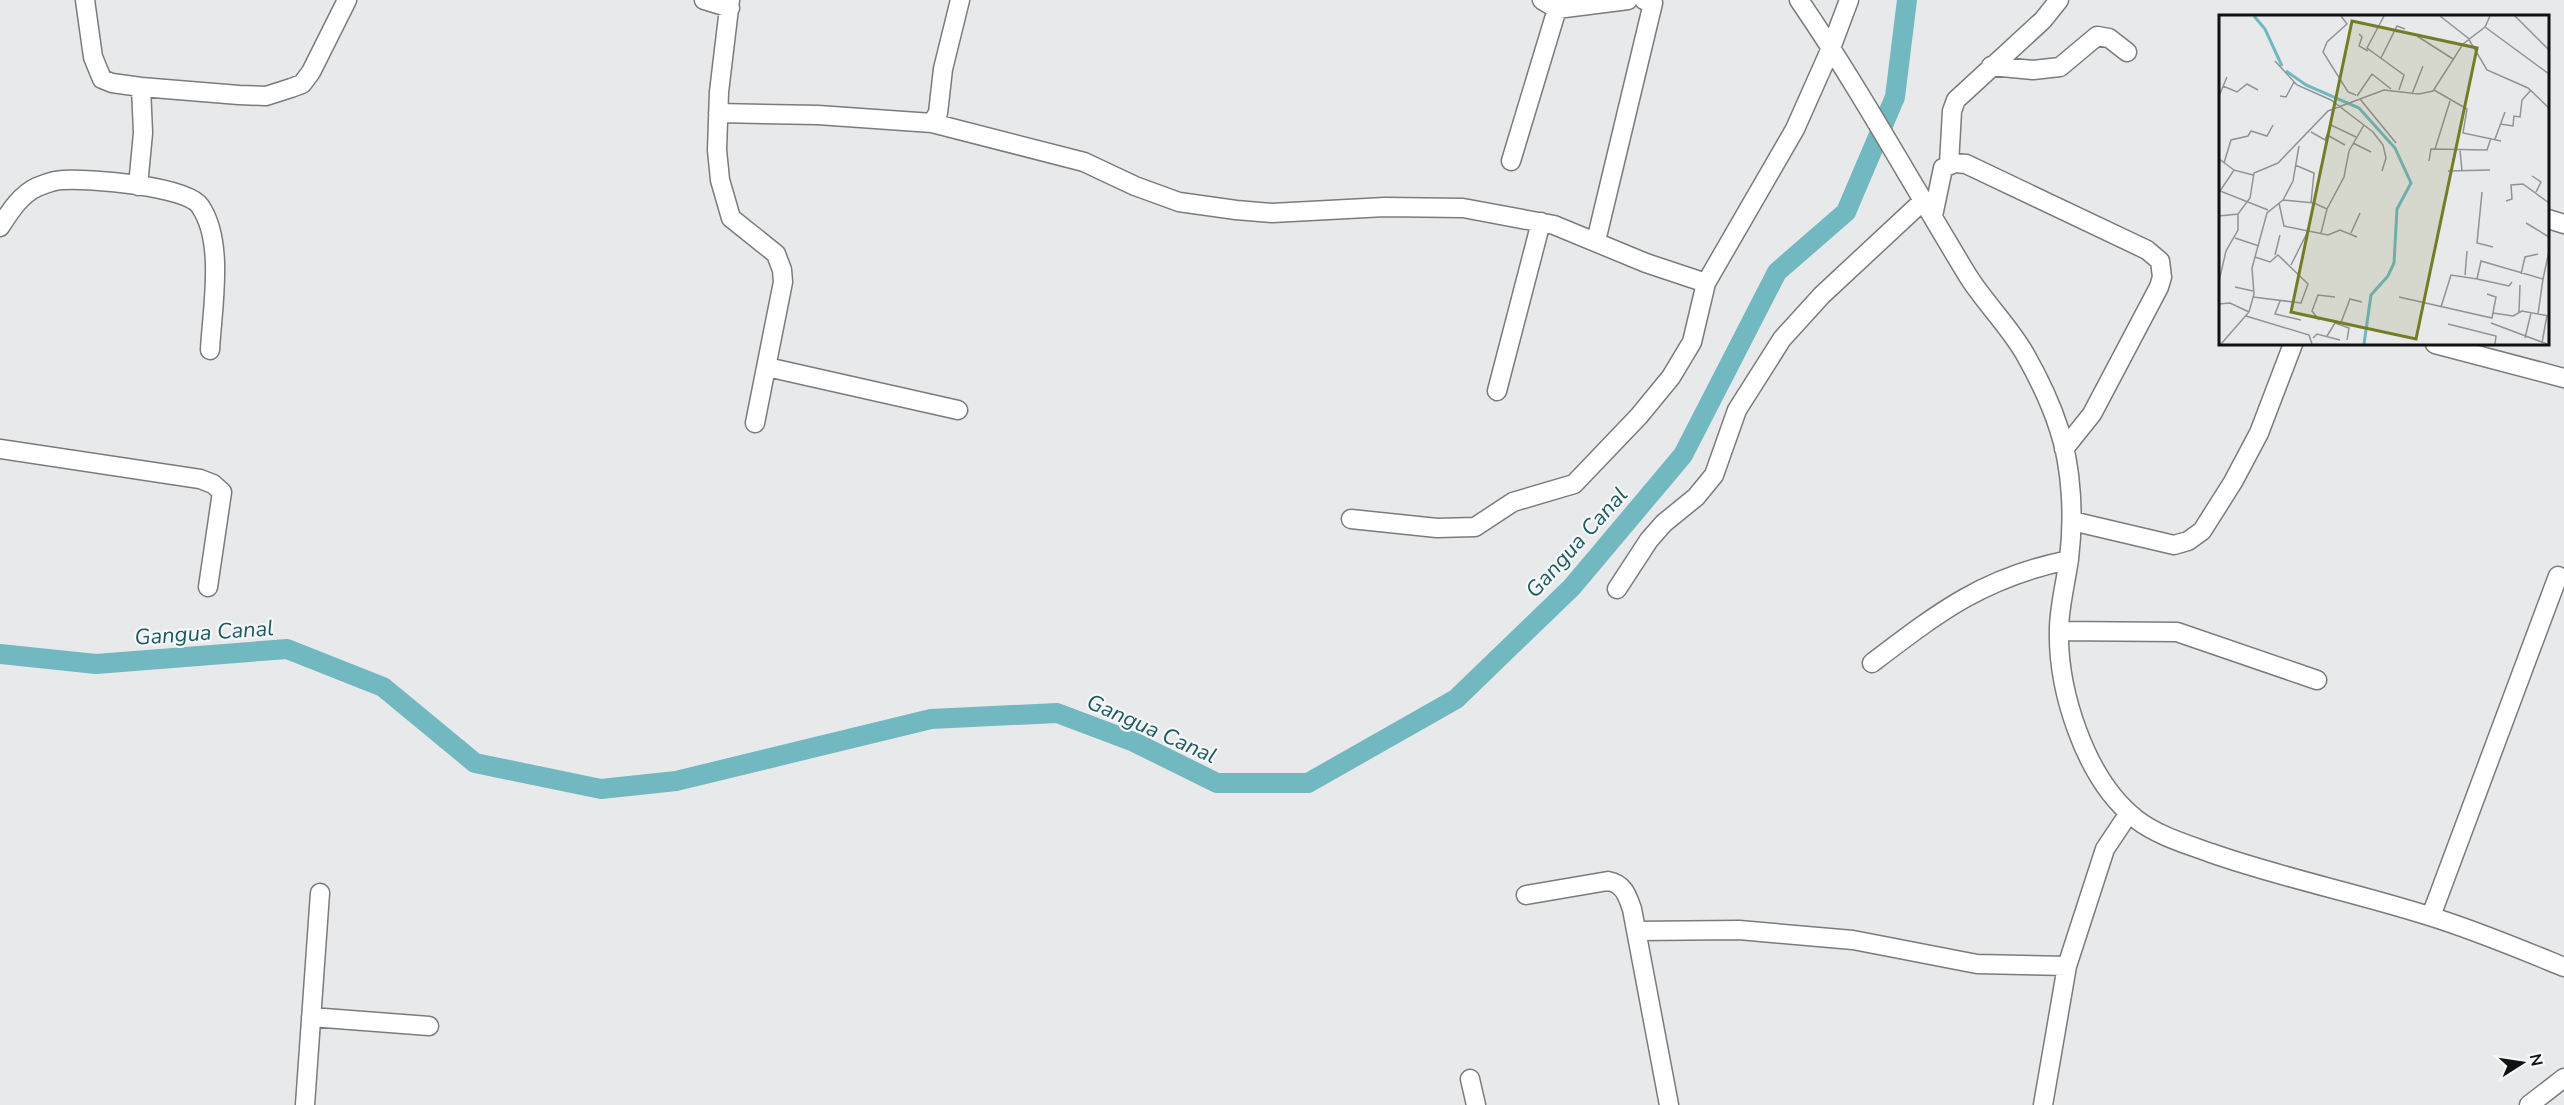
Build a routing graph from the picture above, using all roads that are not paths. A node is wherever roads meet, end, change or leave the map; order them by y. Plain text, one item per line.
1 (85, 0) edge
2 (347, 0) edge
3 (704, 0) edge
4 (960, 0) edge
5 (1628, 0) edge
6 (1644, 0) edge
7 (1799, 0) edge
8 (1849, 0) edge
9 (2060, 0) edge
10 (730, 4) edge
11 (1550, 5) edge
12 (1832, 48) junction
13 (2127, 52) dead end
14 (1990, 66) junction
15 (141, 87) junction
16 (718, 113) junction
17 (932, 123) junction
18 (1511, 161) dead end
19 (1949, 164) junction
20 (138, 186) junction
21 (1920, 194) junction
22 (1933, 216) junction
23 (2549, 220) edge
24 (1541, 222) junction
25 (2564, 225) edge
26 (0, 227) edge
27 (1596, 241) junction
28 (1706, 283) junction
29 (2293, 345) edge
30 (2438, 345) edge
31 (210, 351) dead end
32 (767, 367) junction
33 (2564, 378) edge
34 (1497, 391) dead end
35 (958, 410) dead end
36 (756, 423) dead end
37 (0, 449) edge
38 (2064, 449) junction
39 (1351, 519) dead end
40 (2072, 521) junction
41 (2069, 560) junction
42 (2558, 576) dead end
43 (208, 587) dead end
44 (1617, 589) dead end
45 (2059, 631) junction
46 (1872, 663) dead end
47 (2317, 680) dead end
48 (2129, 813) junction
49 (320, 893) dead end
50 (1526, 895) dead end
51 (2431, 916) junction
52 (1636, 931) junction
53 (2067, 966) junction
54 (2564, 967) edge
55 (311, 1017) junction
56 (429, 1026) dead end
57 (1470, 1078) dead end
58 (2564, 1078) edge
59 (305, 1105) edge
60 (1476, 1105) edge
61 (1670, 1105) edge
62 (2043, 1105) edge
63 (2529, 1105) edge

1 - 15 street
2 - 15 street
3 - 10 street
4 - 17 street
5 - 11 street
6 - 27 street
7 - 12 street
8 - 12 street
9 - 14 street
10 - 16 street
11 - 18 street
12 - 21 street
12 - 28 street
13 - 14 street
14 - 19 street
15 - 20 street
16 - 17 street
16 - 32 street
17 - 24 street
19 - 22 street
19 - 38 street
20 - 26 street
20 - 31 street
21 - 22 street
21 - 44 street
22 - 38 street
23 - 25 street
24 - 27 street
24 - 34 street
27 - 28 street
28 - 39 street
29 - 40 street
30 - 33 street
32 - 35 street
32 - 36 street
37 - 43 street
38 - 40 street
40 - 41 street
41 - 45 street
41 - 46 street
42 - 51 street
45 - 47 street
45 - 48 street
48 - 51 street
48 - 53 street
49 - 55 street
50 - 52 street
51 - 54 street
52 - 53 street
52 - 61 street
53 - 62 street
55 - 56 street
55 - 59 street
57 - 60 street
58 - 63 street

